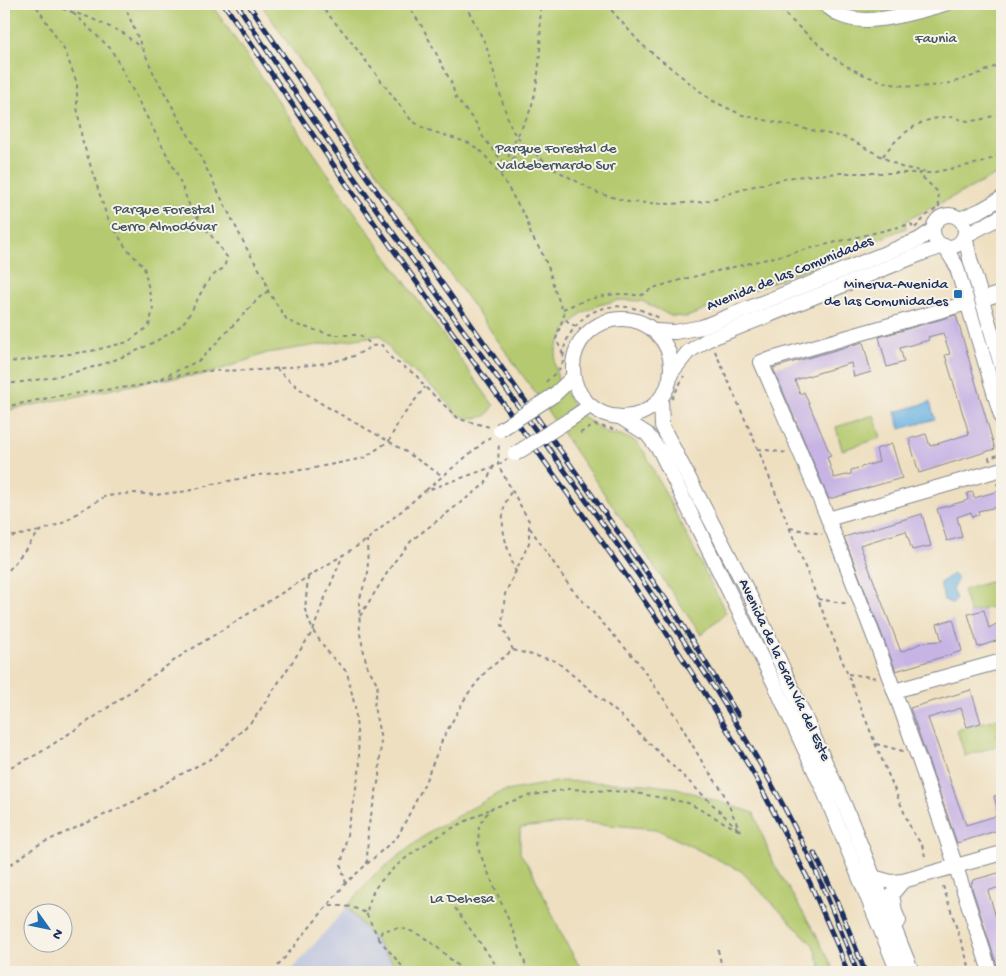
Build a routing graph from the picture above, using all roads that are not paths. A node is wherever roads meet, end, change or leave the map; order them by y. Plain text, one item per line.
1 (824, 4) edge
2 (945, 4) edge
3 (1002, 198) edge
4 (1002, 216) edge
5 (960, 218) junction
6 (933, 230) junction
7 (964, 236) junction
8 (944, 246) junction
9 (1002, 293) edge
10 (982, 299) junction
11 (967, 303) junction
12 (659, 326) junction
13 (1002, 368) edge
14 (671, 373) junction
15 (573, 377) junction
16 (666, 401) junction
17 (590, 406) junction
18 (1002, 419) edge
19 (620, 424) junction
20 (500, 430) road end
21 (515, 454) road end
22 (997, 467) edge
23 (828, 519) junction
24 (1002, 661) edge
25 (892, 686) junction
26 (1002, 853) edge
27 (957, 867) junction
28 (873, 877) junction
29 (903, 881) junction
30 (897, 953) junction
31 (905, 971) edge
32 (990, 972) edge

1 - 2 street
3 - 5 street
4 - 7 street
5 - 6 street
5 - 7 street
6 - 8 street
6 - 12 street, Avenida de las Comunidades
7 - 8 street
7 - 10 street
8 - 11 street
8 - 14 street, Avenida de las Comunidades
9 - 10 street
10 - 13 street
11 - 18 street
11 - 23 street
12 - 14 street
12 - 15 street
14 - 16 street
15 - 17 street
15 - 20 street, bridge
16 - 19 street
16 - 28 street, Avenida de la Gran Vía del Este
17 - 19 street
17 - 21 street, bridge
19 - 30 street, Avenida de la Gran Vía del Este
22 - 23 street
23 - 25 street
24 - 25 street
25 - 27 street
26 - 27 street
27 - 29 street
27 - 32 street
28 - 29 street
28 - 30 street, Avenida de la Gran Vía del Este
29 - 31 street
30 - 31 street, Avenida de la Gran Vía del Este

